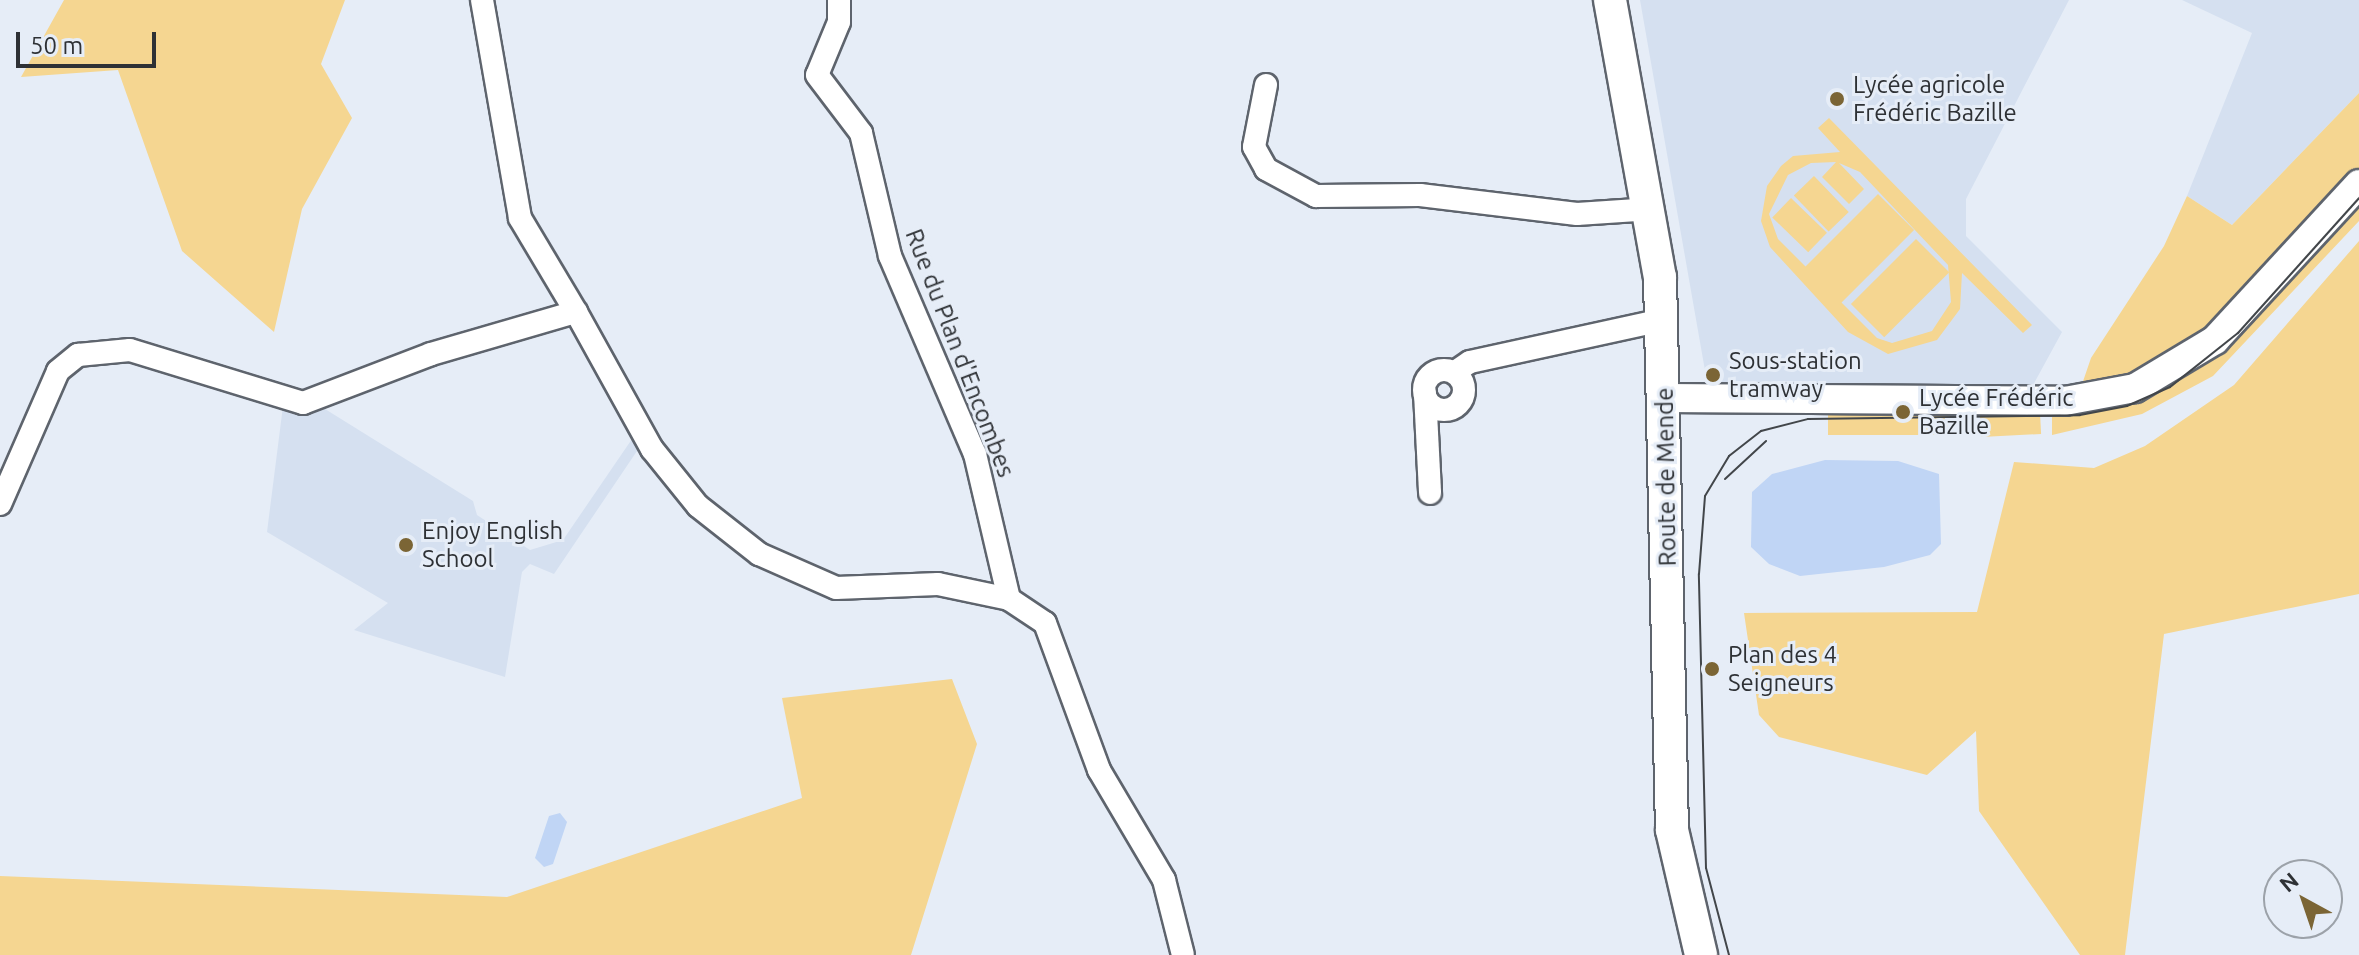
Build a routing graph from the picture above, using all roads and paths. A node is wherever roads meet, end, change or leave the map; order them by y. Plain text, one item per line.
1 (482, 0) edge
2 (839, 0) edge
3 (1610, 0) edge
4 (1266, 85) dead end
5 (2359, 184) edge
6 (1652, 209) junction
7 (576, 312) junction
8 (1663, 320) junction
9 (1455, 372) junction
10 (1425, 393) junction
11 (1665, 398) junction
12 (1430, 493) dead end
13 (0, 504) edge
14 (1009, 599) junction
15 (1183, 955) edge
16 (1701, 955) edge

1 - 7 street
2 - 14 street, Rue du Plan d'Encombes
3 - 6 main road, Route de Mende
4 - 6 street
5 - 11 street
6 - 8 main road, Route de Mende
7 - 13 street
7 - 14 street
8 - 9 street
8 - 11 main road, Route de Mende
9 - 10 street
9 - 10 street
10 - 12 street
11 - 16 main road, Route de Mende
14 - 15 street

